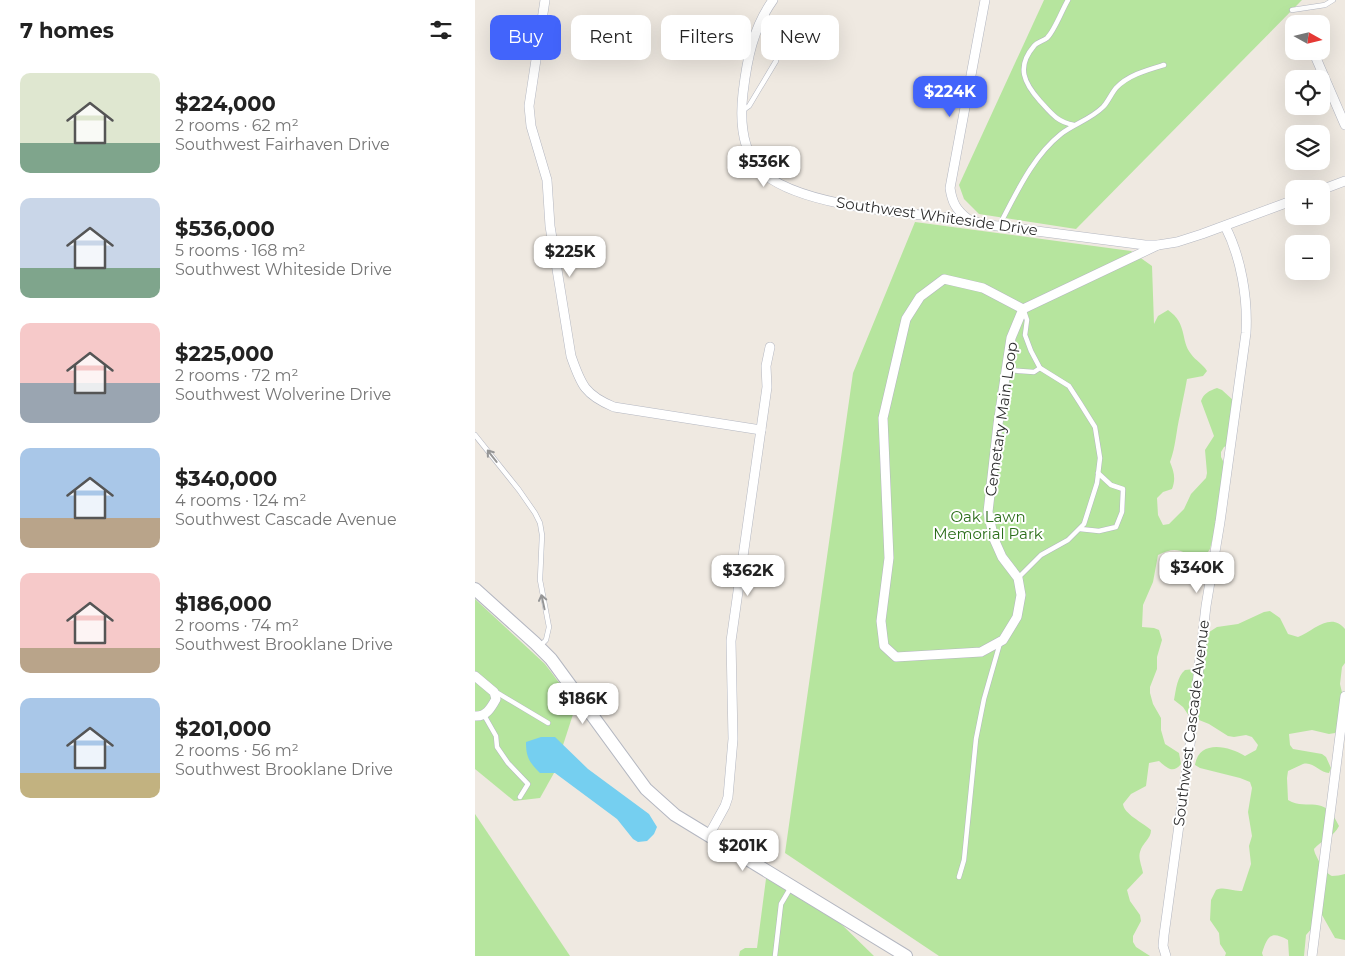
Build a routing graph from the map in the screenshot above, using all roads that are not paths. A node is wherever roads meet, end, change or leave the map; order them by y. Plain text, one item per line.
1 (545, 0) edge
2 (773, 0) edge
3 (985, 0) edge
4 (1068, 0) edge
5 (1333, 0) edge
6 (1292, 10) dead end
7 (765, 12) junction
8 (1317, 60) edge
9 (1164, 65) dead end
10 (741, 112) junction
11 (1074, 125) junction
12 (1345, 125) edge
13 (1345, 181) edge
14 (1330, 187) edge
15 (1285, 203) edge
16 (971, 220) junction
17 (999, 226) junction
18 (1225, 226) junction
19 (1158, 245) junction
20 (1023, 309) junction
21 (770, 347) dead end
22 (1040, 368) junction
23 (1006, 370) junction
24 (761, 430) junction
25 (475, 435) edge
26 (1098, 473) junction
27 (1080, 529) junction
28 (1018, 578) junction
29 (475, 589) edge
30 (1001, 641) junction
31 (539, 647) junction
32 (475, 676) edge
33 (495, 692) junction
34 (1345, 696) edge
35 (479, 715) edge
36 (548, 723) dead end
37 (519, 797) dead end
38 (709, 835) junction
39 (959, 877) dead end
40 (792, 886) junction
41 (775, 956) edge
42 (906, 956) edge
43 (1166, 956) edge
44 (1312, 956) edge

1 - 24 street
2 - 7 street, Southwest Whiteside Drive
3 - 16 street
4 - 11 lane
5 - 6 lane
7 - 10 street, Southwest Whiteside Drive
7 - 10 lane
8 - 12 street
9 - 11 lane
10 - 16 street, Southwest Whiteside Drive
11 - 17 lane
13 - 14 street
15 - 18 street, Southwest Whiteside Drive
16 - 17 street, Southwest Whiteside Drive
17 - 19 street, Southwest Whiteside Drive
18 - 19 street, Southwest Whiteside Drive
18 - 43 street, Southwest Cascade Avenue
19 - 20 street
20 - 22 lane
20 - 23 street, Cemetary Main Loop
20 - 30 street
21 - 24 street
22 - 23 lane
22 - 26 lane
23 - 28 street, Cemetary Main Loop
24 - 38 street
31 -> 25 lane
26 - 27 lane
26 - 27 lane
27 - 28 lane
28 - 30 street
29 - 31 street
30 - 39 lane
31 - 38 street
32 - 33 street
33 - 35 street
33 - 36 lane
34 - 44 street
35 - 37 lane
38 - 40 street
40 - 41 lane
40 - 42 street

